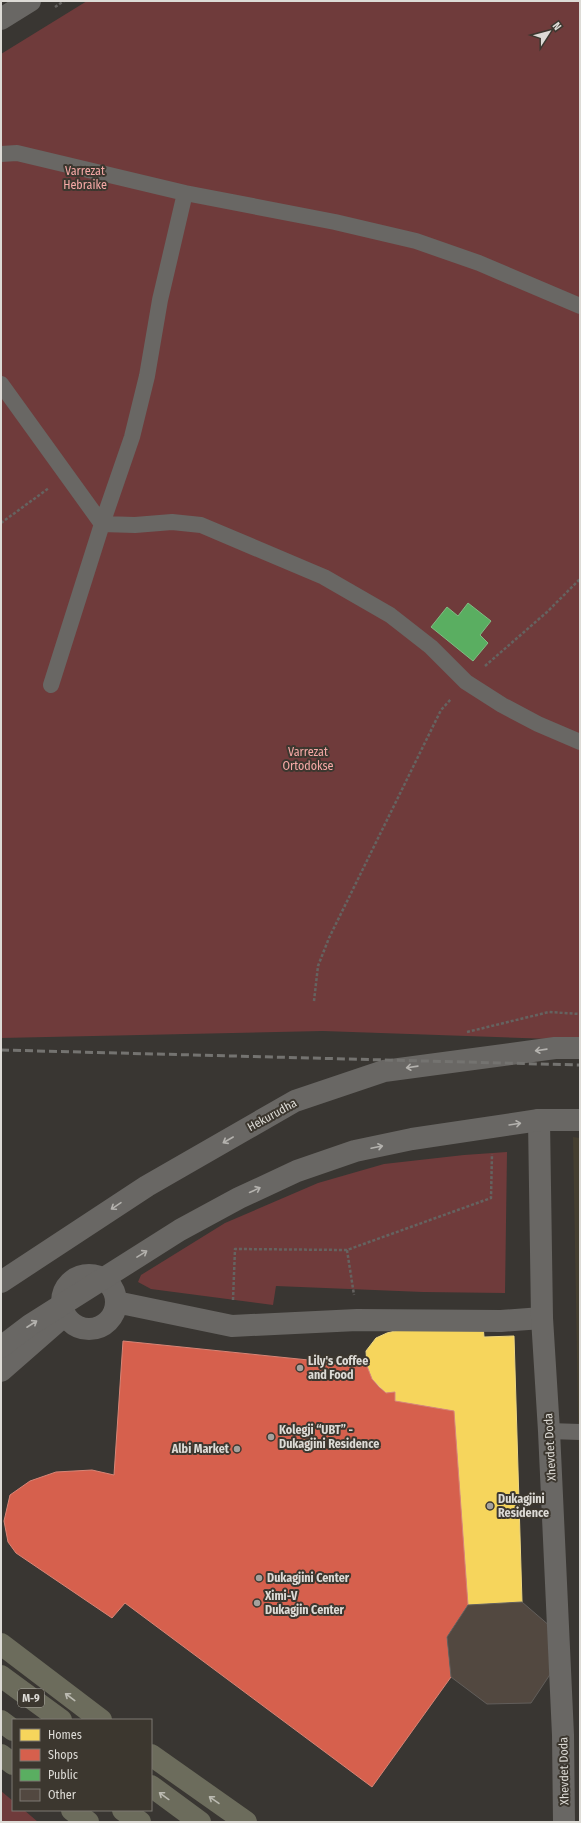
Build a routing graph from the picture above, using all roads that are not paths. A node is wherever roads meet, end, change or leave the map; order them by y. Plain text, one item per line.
1 (30, 1) edge
2 (1, 19) edge
3 (1, 154) edge
4 (185, 193) junction
5 (580, 306) edge
6 (1, 384) edge
7 (102, 524) junction
8 (51, 685) dead end
9 (580, 742) edge
10 (580, 1048) edge
11 (539, 1120) junction
12 (580, 1120) edge
13 (1, 1282) edge
14 (116, 1302) junction
15 (65, 1315) junction
16 (542, 1318) junction
17 (1, 1347) edge
18 (1, 1371) edge
19 (549, 1431) junction
20 (580, 1432) edge
21 (1, 1644) edge
22 (1, 1676) edge
23 (60, 1719) edge
24 (101, 1719) edge
25 (1, 1721) edge
26 (12, 1729) edge
27 (1, 1755) edge
28 (152, 1756) edge
29 (12, 1763) edge
30 (152, 1787) edge
31 (73, 1811) edge
32 (124, 1811) edge
33 (88, 1822) edge
34 (140, 1822) edge
35 (200, 1822) edge
36 (246, 1822) edge
37 (564, 1822) edge

1 - 2 street
3 - 4 lane
4 - 5 lane
4 - 7 lane
6 - 7 lane
7 - 8 lane
7 - 9 lane
10 -> 13 street, Hekurudha
11 - 12 street
11 - 16 street, Xhevdet Doda
17 -> 11 street
14 - 15 street
14 - 15 street
14 - 16 street
15 - 18 street
16 - 19 street, Xhevdet Doda
19 - 20 lane
19 - 37 street, Xhevdet Doda
24 -> 21 highway
22 - 23 highway, M-9
25 - 26 highway
27 - 29 highway
36 -> 28 highway
35 -> 30 highway
31 - 33 highway
32 - 34 highway

